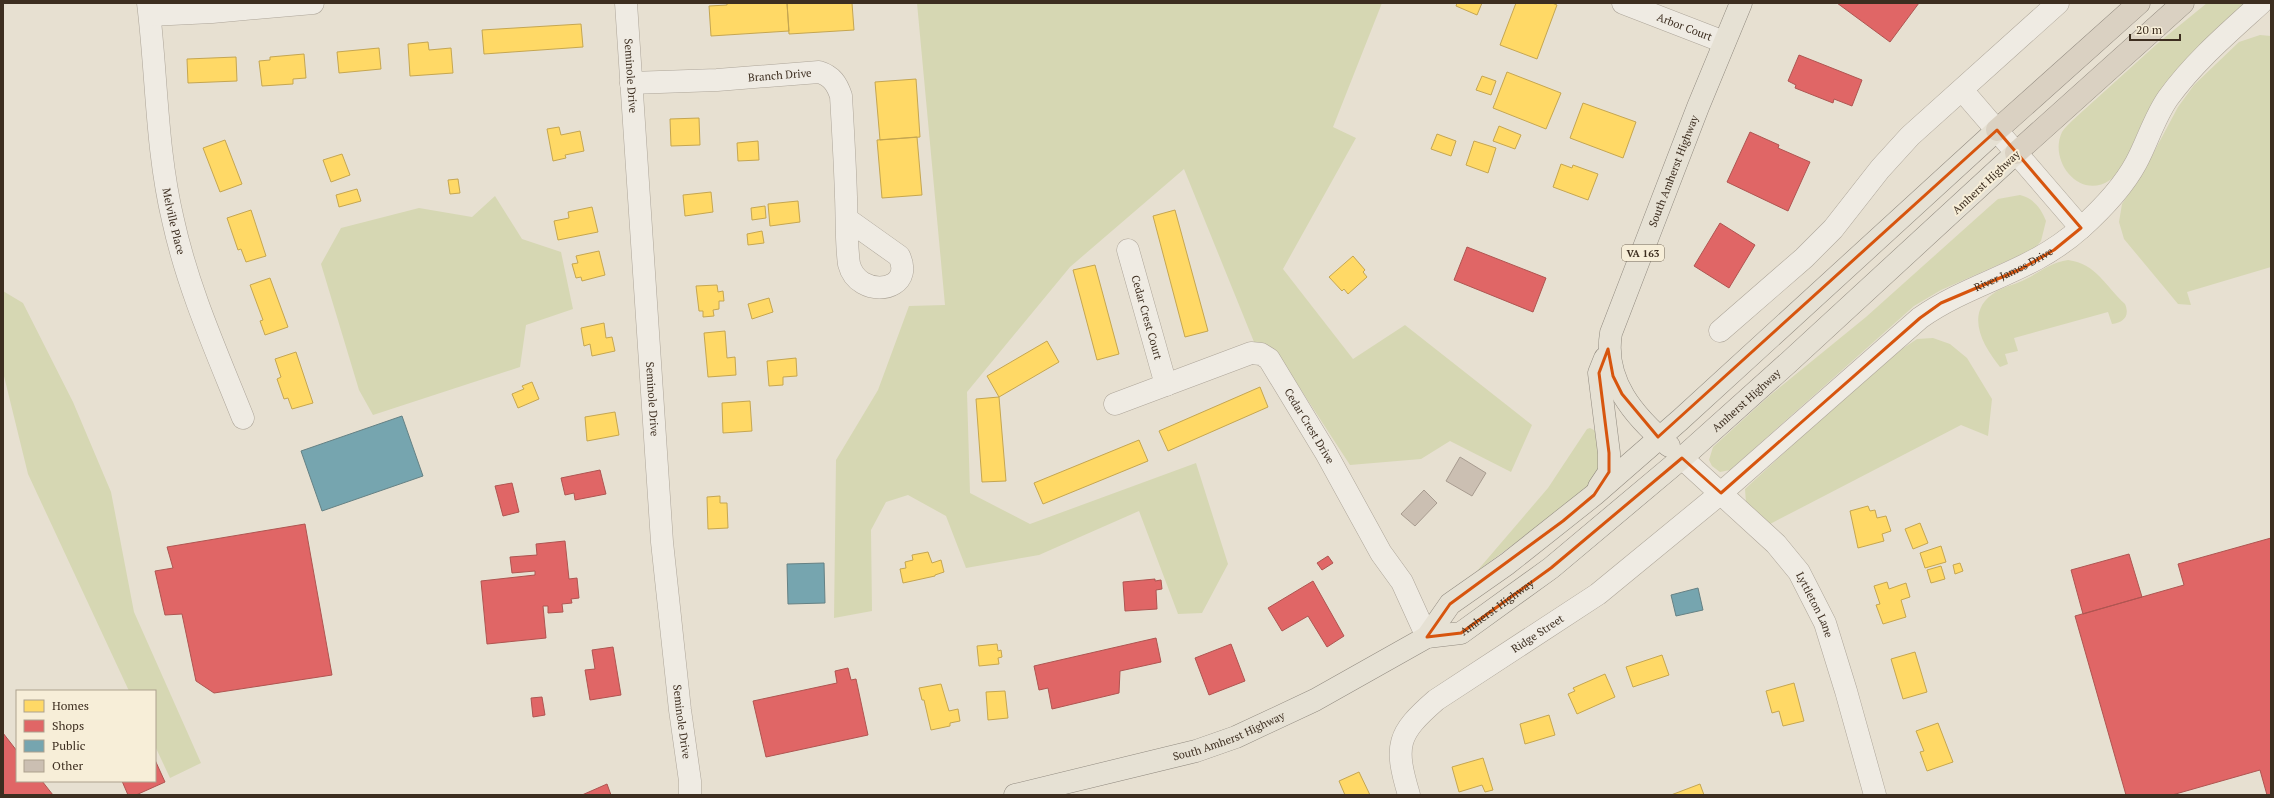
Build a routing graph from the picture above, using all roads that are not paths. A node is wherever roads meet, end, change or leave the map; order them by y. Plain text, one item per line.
1 (313, 3) edge
2 (626, 3) edge
3 (1623, 3) edge
4 (1741, 3) edge
5 (2058, 3) edge
6 (2139, 3) edge
7 (2183, 3) edge
8 (2261, 3) edge
9 (149, 9) edge
10 (1724, 42) junction
11 (631, 83) junction
12 (1962, 90) junction
13 (1996, 130) junction
14 (2016, 153) junction
15 (847, 219) dead end
16 (2081, 228) junction
17 (1128, 250) dead end
18 (1720, 330) dead end
19 (1608, 350) junction
20 (1166, 385) junction
21 (1115, 404) dead end
22 (243, 418) dead end
23 (1658, 437) junction
24 (1682, 458) junction
25 (1721, 493) junction
26 (1594, 494) junction
27 (1427, 637) junction
28 (690, 795) edge
29 (1015, 795) edge
30 (1409, 795) edge
31 (1875, 795) edge

1 - 9 street
2 - 11 street, Seminole Drive
3 - 10 street, Arbor Court
4 - 10 main road, South Amherst Highway / VA 163
5 - 12 street
6 - 13 highway
7 - 14 highway, Amherst Highway
8 - 16 street, River James Drive
9 - 22 street, Melville Place
10 - 19 main road, South Amherst Highway / VA 163
11 - 15 street, Branch Drive
11 - 28 street, Seminole Drive
12 - 13 street
12 - 18 street
13 - 14 street
13 - 23 main road
14 - 16 street
14 - 24 main road, Amherst Highway
16 - 25 street, River James Drive
17 - 20 street, Cedar Crest Court
19 - 23 main road, South Amherst Highway / VA 163
19 - 26 main road
20 - 21 street, Cedar Crest Drive
20 - 27 street, Cedar Crest Drive
23 - 24 main road, South Amherst Highway / VA 163
23 - 26 main road
24 - 25 street, Lyttleton Lane
24 - 27 main road, Amherst Highway
25 - 30 street, Ridge Street
25 - 31 street, Lyttleton Lane
26 - 27 main road
27 - 29 main road, South Amherst Highway

